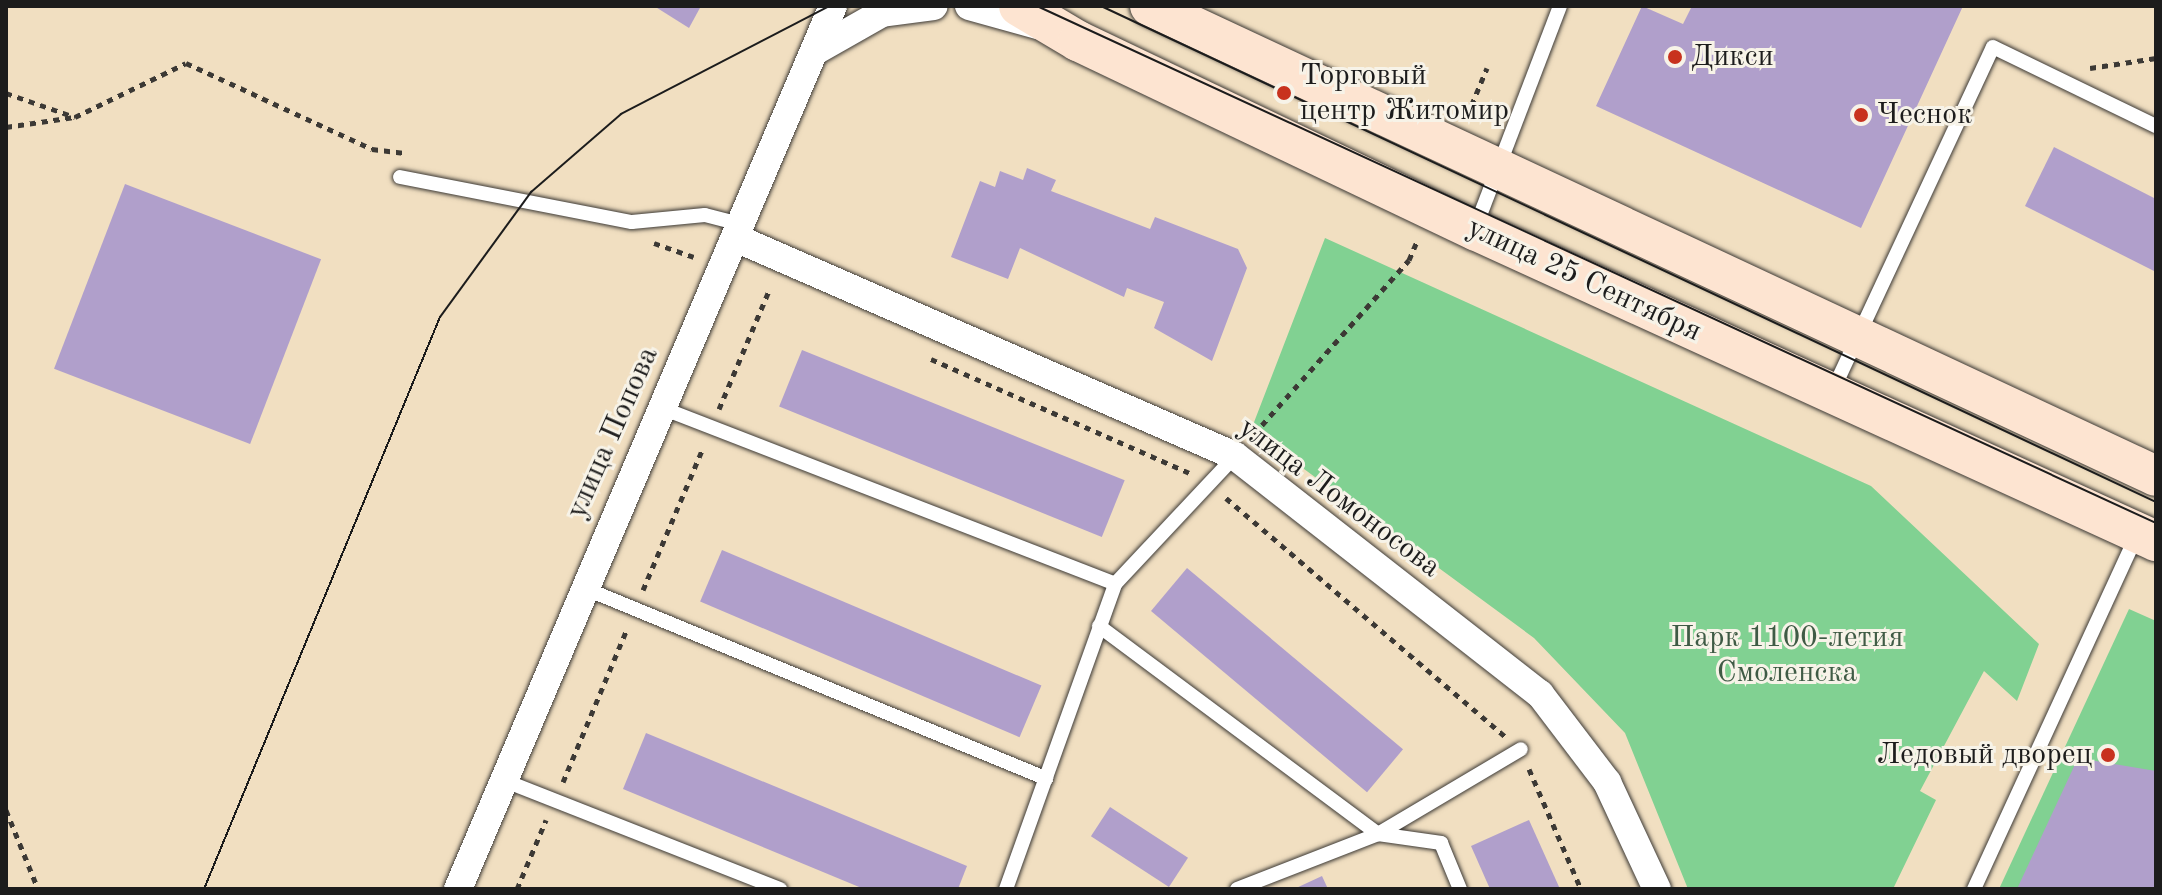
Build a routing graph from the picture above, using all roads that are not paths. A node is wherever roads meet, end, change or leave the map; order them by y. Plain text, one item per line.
1 (833, 6) edge
2 (934, 6) edge
3 (969, 6) edge
4 (1019, 6) edge
5 (1150, 6) edge
6 (1560, 6) edge
7 (1078, 41) junction
8 (815, 51) junction
9 (2156, 126) edge
10 (1497, 171) junction
11 (400, 177) dead end
12 (1475, 230) junction
13 (741, 232) junction
14 (1856, 338) junction
15 (1832, 393) junction
16 (662, 408) junction
17 (1235, 456) junction
18 (2156, 476) edge
19 (2147, 537) edge
20 (1115, 584) junction
21 (583, 587) junction
22 (1099, 626) junction
23 (1521, 749) road end
24 (1046, 778) junction
25 (503, 780) junction
26 (1378, 834) junction
27 (458, 889) edge
28 (780, 889) edge
29 (1006, 889) edge
30 (1237, 889) edge
31 (1460, 889) edge
32 (1657, 889) edge
33 (1974, 889) edge

1 - 8 street, улица Попова
2 - 8 street
3 - 7 street
4 - 7 main road, улица 25 Сентября
5 - 10 main road
6 - 10 lane
7 - 12 main road, улица 25 Сентября
8 - 13 street, улица Попова
9 - 14 lane
10 - 12 lane
10 - 14 main road
11 - 13 lane
12 - 15 main road, улица 25 Сентября
13 - 16 street, улица Попова
13 - 17 street, улица Ломоносова
14 - 15 lane
14 - 18 main road
15 - 19 main road, улица 25 Сентября
16 - 20 lane
16 - 21 street, улица Попова
17 - 20 lane
17 - 32 street, улица Ломоносова
19 - 33 lane
20 - 22 lane
21 - 24 lane
21 - 25 street, улица Попова
22 - 24 lane
22 - 26 lane
23 - 26 lane
24 - 29 lane
25 - 27 street, улица Попова
25 - 28 lane
26 - 30 lane
26 - 31 lane

